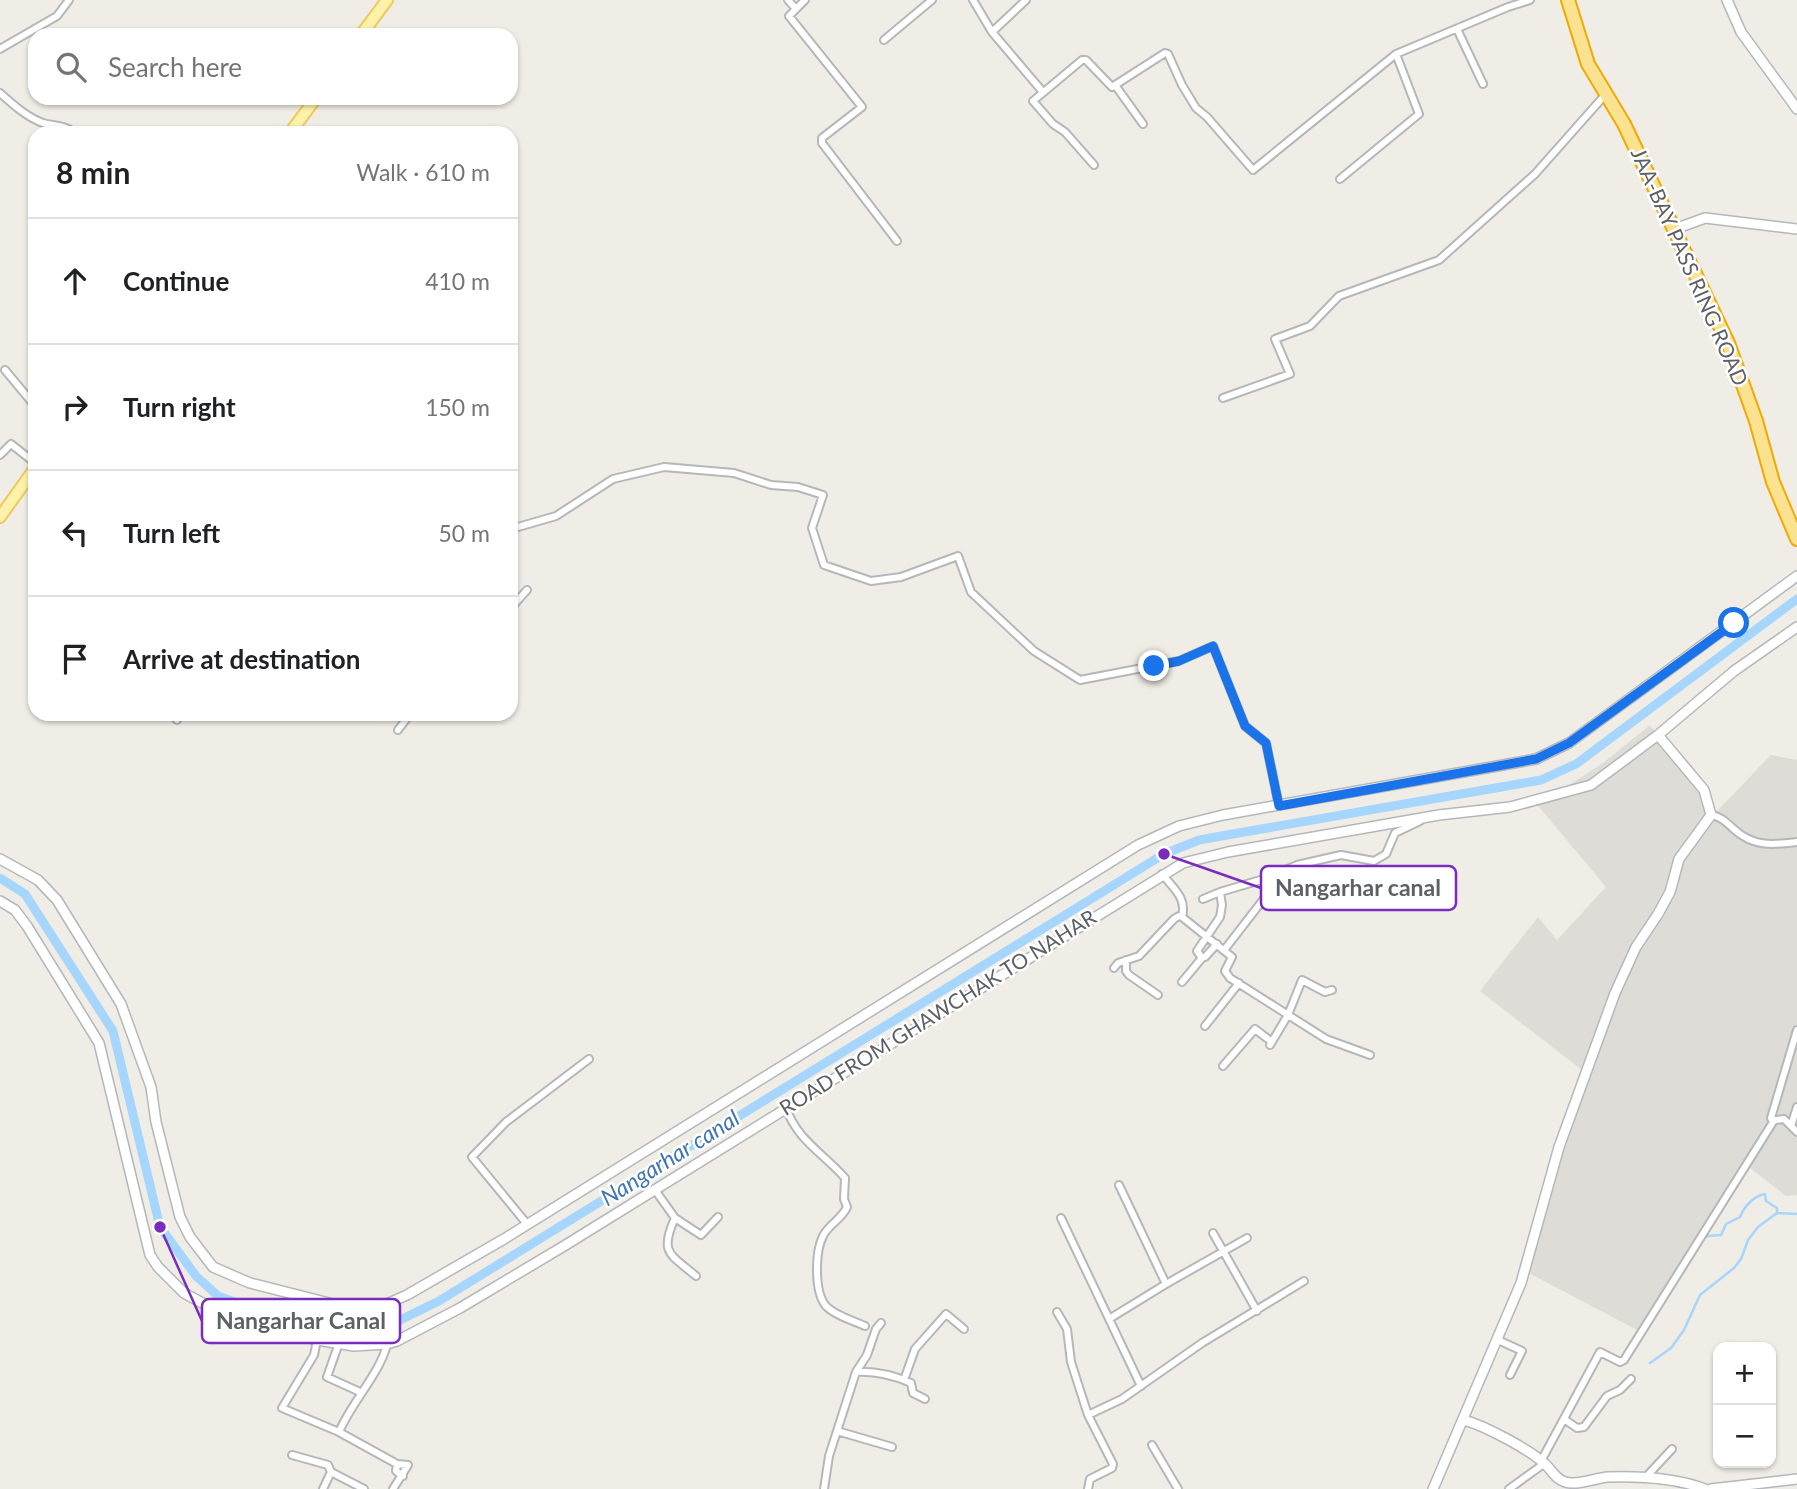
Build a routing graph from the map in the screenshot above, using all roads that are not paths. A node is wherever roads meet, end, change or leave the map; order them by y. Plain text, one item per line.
1 (69, 0) edge
2 (387, 0) edge
3 (788, 0) edge
4 (805, 0) edge
5 (932, 0) edge
6 (972, 0) edge
7 (1026, 0) edge
8 (1530, 0) edge
9 (1568, 0) edge
10 (1727, 0) edge
11 (796, 9) junction
12 (36, 28) edge
13 (366, 28) edge
14 (1457, 29) junction
15 (992, 32) junction
16 (28, 33) edge
17 (884, 40) dead end
18 (0, 49) edge
19 (1396, 54) junction
20 (1483, 84) dead end
21 (1115, 85) junction
22 (1042, 91) junction
23 (0, 93) edge
24 (1605, 95) junction
25 (311, 105) edge
26 (1797, 109) edge
27 (1143, 124) dead end
28 (63, 126) edge
29 (295, 126) edge
30 (1094, 165) dead end
31 (1340, 179) dead end
32 (1675, 229) junction
33 (1797, 229) edge
34 (897, 241) dead end
35 (5, 370) dead end
36 (28, 398) edge
37 (1223, 398) dead end
38 (0, 455) edge
39 (28, 459) edge
40 (28, 475) edge
41 (0, 517) edge
42 (518, 527) edge
43 (1797, 539) edge
44 (1797, 576) edge
45 (527, 590) dead end
46 (518, 600) edge
47 (1797, 627) edge
48 (405, 721) edge
49 (398, 730) dead end
50 (1657, 735) junction
51 (1279, 806) junction
52 (1711, 815) junction
53 (1426, 818) junction
54 (1797, 842) edge
55 (0, 859) edge
56 (1162, 874) junction
57 (1264, 880) junction
58 (1220, 892) junction
59 (1203, 899) dead end
60 (0, 901) edge
61 (1181, 917) junction
62 (1205, 936) junction
63 (1217, 944) junction
64 (1225, 949) junction
65 (1202, 958) junction
66 (1126, 960) junction
67 (1114, 968) dead end
68 (1182, 982) dead end
69 (1239, 984) junction
70 (1332, 990) dead end
71 (1158, 995) dead end
72 (1288, 1015) junction
73 (1205, 1026) dead end
74 (1797, 1030) edge
75 (1370, 1055) dead end
76 (589, 1059) dead end
77 (1223, 1066) dead end
78 (1797, 1107) edge
79 (786, 1108) junction
80 (1773, 1122) junction
81 (1791, 1126) junction
82 (1797, 1132) edge
83 (1119, 1185) dead end
84 (654, 1190) junction
85 (718, 1217) dead end
86 (676, 1218) junction
87 (1061, 1218) dead end
88 (527, 1224) junction
89 (1213, 1233) dead end
90 (1247, 1238) dead end
91 (1224, 1252) junction
92 (696, 1276) dead end
93 (1304, 1281) dead end
94 (1166, 1284) junction
95 (1256, 1311) junction
96 (1057, 1312) dead end
97 (1109, 1320) junction
98 (881, 1323) dead end
99 (865, 1326) dead end
100 (964, 1329) dead end
101 (317, 1339) junction
102 (1498, 1340) junction
103 (339, 1343) junction
104 (387, 1344) junction
105 (856, 1373) junction
106 (1510, 1375) dead end
107 (1631, 1379) dead end
108 (904, 1380) junction
109 (1141, 1386) junction
110 (360, 1392) junction
111 (925, 1399) dead end
112 (1088, 1415) junction
113 (1563, 1419) junction
114 (1464, 1420) junction
115 (837, 1431) junction
116 (339, 1432) junction
117 (1152, 1445) dead end
118 (892, 1447) dead end
119 (1672, 1449) dead end
120 (292, 1455) dead end
121 (1543, 1462) junction
122 (397, 1464) junction
123 (331, 1472) junction
124 (403, 1476) junction
125 (1645, 1478) junction
126 (1797, 1479) edge
127 (323, 1489) edge
128 (364, 1489) edge
129 (393, 1489) edge
130 (824, 1489) edge
131 (1088, 1489) edge
132 (1178, 1489) edge
133 (1433, 1489) edge
134 (1509, 1489) edge
135 (1705, 1489) edge
136 (1711, 1489) edge

1 - 12 street
2 - 13 main road
3 - 11 street
4 - 11 street
5 - 17 street
6 - 15 street
7 - 15 street
8 - 14 street
9 - 24 highway, JAA-BAY PASS RING ROAD
10 - 26 street
11 - 34 street
14 - 19 street
14 - 20 street
15 - 22 street
16 - 18 street
19 - 21 street
19 - 31 street
21 - 22 street
21 - 27 street
22 - 30 street
23 - 28 street
24 - 32 highway, JAA-BAY PASS RING ROAD
24 - 37 street
25 - 29 main road
32 - 33 street
32 - 43 highway, JAA-BAY PASS RING ROAD
35 - 36 street
38 - 39 street
40 - 41 main road
42 - 51 street
44 - 51 street
45 - 46 street
47 - 50 street, ROAD FROM GHAWCHAK TO NAHAR
48 - 49 street
50 - 52 street
50 - 53 street, ROAD FROM GHAWCHAK TO NAHAR
51 - 88 street
52 - 54 street
52 - 102 street
53 - 56 street, ROAD FROM GHAWCHAK TO NAHAR
53 - 57 street
55 - 88 street
56 - 61 street
56 - 79 street, ROAD FROM GHAWCHAK TO NAHAR
57 - 58 street
57 - 64 street
58 - 59 street
58 - 62 street
60 - 101 street, ROAD FROM GHAWCHAK TO NAHAR
61 - 62 street
61 - 66 street
62 - 63 street
62 - 65 street
63 - 64 street
63 - 65 street
64 - 69 street
65 - 68 street
66 - 67 street
66 - 71 street
69 - 72 street
69 - 73 street
70 - 72 street
72 - 75 street
72 - 77 street
74 - 80 street
76 - 88 street
78 - 81 street
79 - 84 street, ROAD FROM GHAWCHAK TO NAHAR
79 - 99 street
80 - 81 street
80 - 113 street
81 - 82 street
83 - 94 street
84 - 86 street
84 - 104 street, ROAD FROM GHAWCHAK TO NAHAR
85 - 86 street
86 - 92 street
87 - 97 street
89 - 91 street
90 - 91 street
91 - 94 street
91 - 95 street
93 - 95 street
94 - 97 street
95 - 109 street
96 - 112 street
97 - 109 street
98 - 105 street
100 - 108 street
101 - 103 street, ROAD FROM GHAWCHAK TO NAHAR
101 - 116 street
102 - 106 street
102 - 114 street
103 - 104 street, ROAD FROM GHAWCHAK TO NAHAR
103 - 110 street
104 - 110 street
105 - 108 street
105 - 115 street
107 - 113 street
108 - 111 street
109 - 112 street
110 - 116 street
112 - 131 street
113 - 121 street
114 - 121 street
114 - 133 street
115 - 118 street
115 - 130 street
116 - 122 street
117 - 132 street
119 - 125 street
120 - 123 street
121 - 125 street
121 - 134 street
122 - 124 street
122 - 124 street
123 - 127 street
123 - 128 street
124 - 129 street
125 - 135 street
126 - 136 street

